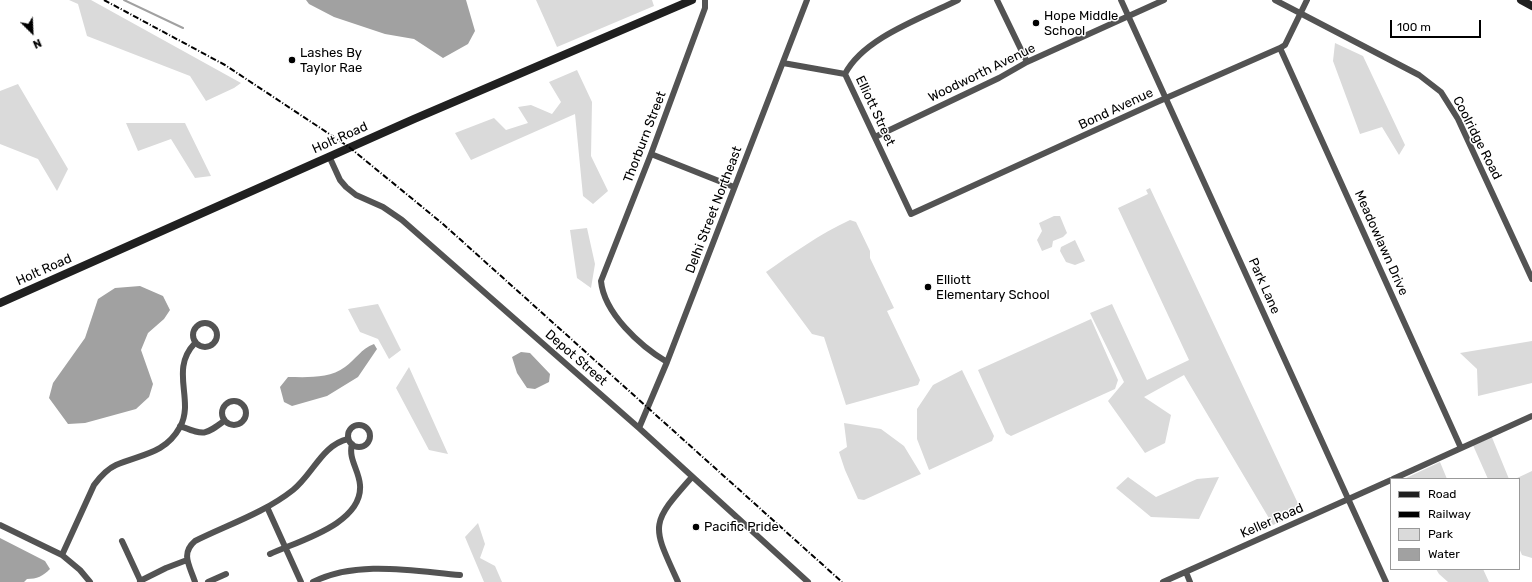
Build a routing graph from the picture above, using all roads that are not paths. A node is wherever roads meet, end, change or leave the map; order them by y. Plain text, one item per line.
1 (690, 0) edge
2 (705, 0) edge
3 (807, 0) edge
4 (958, 0) edge
5 (997, 0) edge
6 (1121, 0) edge
7 (1164, 0) edge
8 (1275, 0) edge
9 (1307, 0) edge
10 (1521, 0) edge
11 (1532, 6) edge
12 (1300, 13) junction
13 (1128, 16) junction
14 (1280, 48) junction
15 (1027, 62) junction
16 (783, 63) junction
17 (845, 74) junction
18 (1166, 98) junction
19 (875, 137) junction
20 (651, 154) junction
21 (329, 156) junction
22 (734, 187) junction
23 (910, 214) joint
24 (1532, 279) edge
25 (0, 303) edge
26 (195, 343) junction
27 (667, 362) junction
28 (1532, 416) edge
29 (224, 421) junction
30 (180, 426) junction
31 (639, 428) junction
32 (1462, 448) junction
33 (692, 477) junction
34 (1394, 478) edge
35 (1390, 480) edge
36 (1348, 499) junction
37 (267, 507) junction
38 (0, 525) edge
39 (122, 541) dead end
40 (285, 547) junction
41 (270, 554) dead end
42 (62, 555) junction
43 (187, 560) junction
44 (1186, 572) junction
45 (226, 574) dead end
46 (460, 575) dead end
47 (326, 579) edge
48 (90, 582) edge
49 (141, 582) edge
50 (196, 582) edge
51 (208, 582) edge
52 (301, 582) edge
53 (313, 582) edge
54 (678, 582) edge
55 (808, 582) edge
56 (1163, 582) edge
57 (1190, 582) edge
58 (1386, 582) edge

1 - 21 main road, Holt Road
2 - 20 street, Thorburn Street
3 - 16 street, Delhi Street Northeast
4 - 17 street
5 - 15 street
6 - 13 street, Park Lane
7 - 13 street, Woodworth Avenue
8 - 12 street, Coolridge Road
9 - 12 street
10 - 11 main road
12 - 14 street
12 - 24 street, Coolridge Road
13 - 15 street, Woodworth Avenue
13 - 18 street, Park Lane
14 - 18 street, Bond Avenue
14 - 32 street, Meadowlawn Drive
15 - 19 street, Woodworth Avenue
16 - 17 street, Elliott Street
16 - 22 street, Delhi Street Northeast
17 - 19 street, Elliott Street
18 - 23 street, Bond Avenue
18 - 36 street, Park Lane
19 - 23 street, Elliott Street
20 - 22 street
20 - 27 street, Thorburn Street
21 - 25 main road, Holt Road
21 - 31 street, Depot Street
22 - 27 street, Delhi Street Northeast
26 - 26 street
26 - 30 street
27 - 31 street, Delhi Street Northeast
28 - 32 street, Keller Road
29 - 29 street
29 - 30 street
30 - 42 street
31 - 33 street, Depot Street
32 - 34 street, Keller Road
33 - 54 street
33 - 55 street, Depot Street
35 - 36 street, Keller Road
36 - 44 street, Keller Road
36 - 58 street, Park Lane
37 - 40 street
37 - 40 street
37 - 43 street
38 - 42 street
39 - 49 street
40 - 41 street
40 - 52 street
42 - 48 street
43 - 49 street
43 - 50 street
44 - 56 street, Keller Road
44 - 57 street
45 - 51 street
46 - 47 street
47 - 53 street

